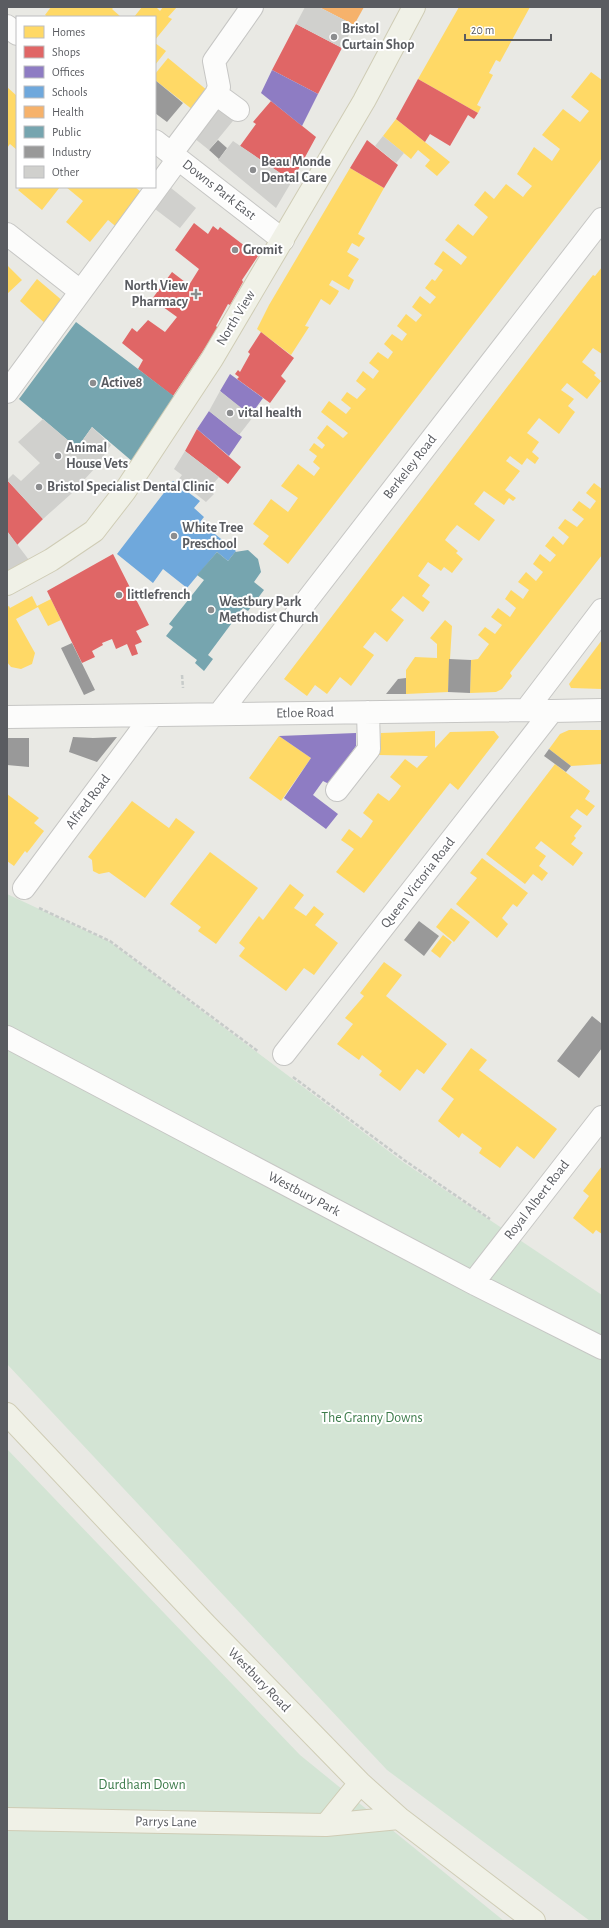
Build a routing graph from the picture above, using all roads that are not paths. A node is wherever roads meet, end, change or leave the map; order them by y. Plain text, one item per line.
1 (252, 7) edge
2 (414, 7) edge
3 (7, 26) edge
4 (16, 33) edge
5 (216, 94) junction
6 (238, 110) dead end
7 (168, 151) edge
8 (156, 170) edge
9 (145, 188) edge
10 (602, 219) edge
11 (7, 234) edge
12 (283, 240) junction
13 (80, 291) junction
14 (7, 392) edge
15 (7, 584) edge
16 (602, 610) edge
17 (526, 710) junction
18 (602, 710) edge
19 (552, 711) junction
20 (368, 712) junction
21 (219, 714) junction
22 (152, 716) junction
23 (7, 717) edge
24 (337, 790) dead end
25 (24, 888) dead end
26 (7, 1037) edge
27 (284, 1054) dead end
28 (602, 1117) edge
29 (473, 1283) junction
30 (602, 1348) edge
31 (7, 1414) edge
32 (360, 1783) junction
33 (399, 1818) junction
34 (7, 1819) edge
35 (326, 1825) junction
36 (534, 1921) edge

1 - 5 street
2 - 12 main road, North View
3 - 4 street
5 - 6 street
5 - 7 street
7 - 8 street
7 - 12 street, Downs Park East
9 - 13 street
10 - 21 street, Berkeley Road
11 - 13 street
12 - 15 main road, North View
13 - 14 street
16 - 17 street
17 - 19 street, Etloe Road
17 - 20 street, Etloe Road
18 - 19 street, Etloe Road
19 - 27 street, Queen Victoria Road
20 - 21 street, Etloe Road
20 - 24 street
21 - 22 street, Etloe Road
22 - 23 street, Etloe Road
22 - 25 street, Alfred Road
26 - 29 street, Westbury Park
28 - 29 street, Royal Albert Road
29 - 30 street, Westbury Park
31 - 32 main road, Westbury Road
32 - 33 main road, Westbury Road
32 - 35 main road
33 - 35 main road, Parrys Lane
33 - 36 main road, Westbury Road
34 - 35 main road, Parrys Lane

